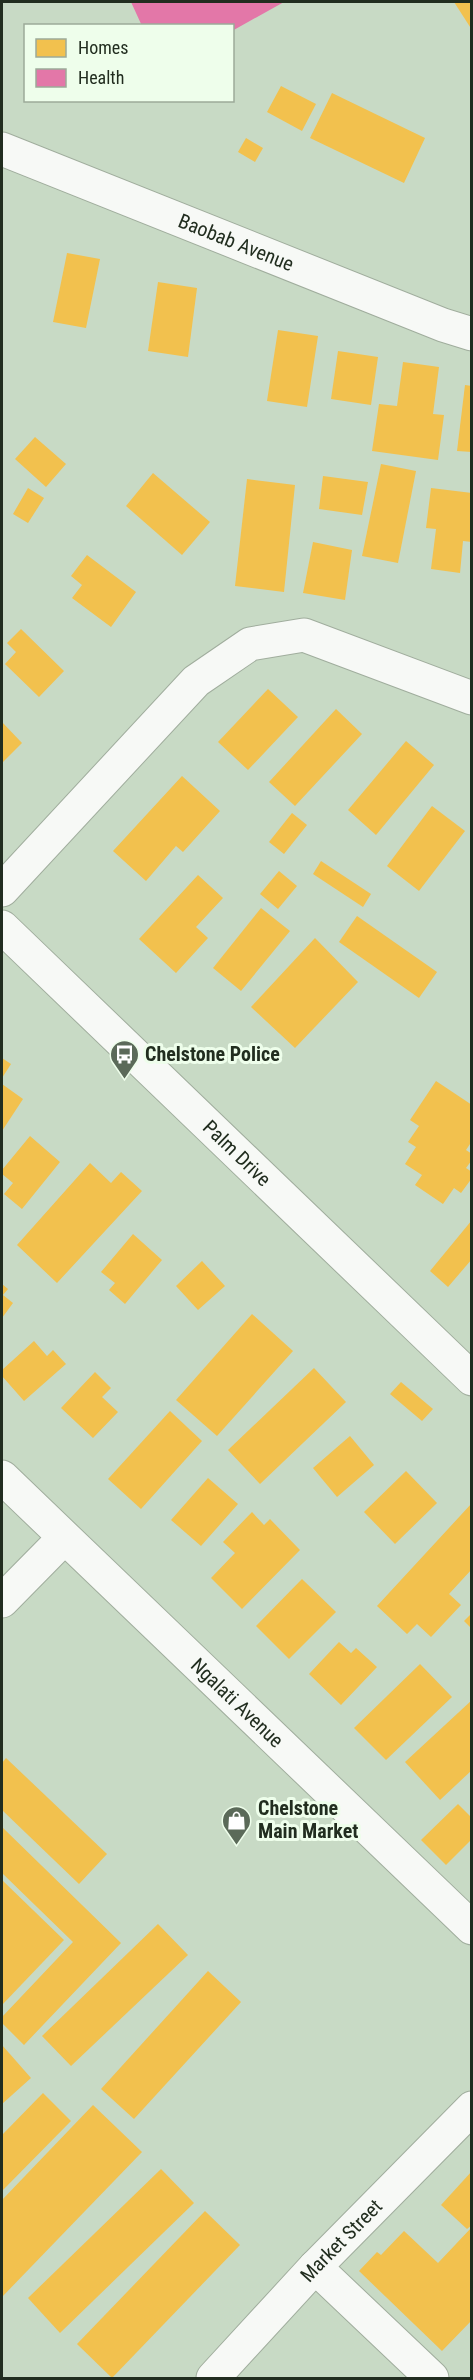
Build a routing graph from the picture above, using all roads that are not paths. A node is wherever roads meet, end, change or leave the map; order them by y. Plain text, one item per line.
1 (2, 149) edge
2 (471, 334) edge
3 (471, 698) edge
4 (2, 890) edge
5 (2, 927) edge
6 (471, 1379) edge
7 (2, 1477) edge
8 (64, 1538) junction
9 (2, 1601) edge
10 (471, 1928) edge
11 (471, 2108) edge
12 (315, 2267) junction
13 (213, 2379) edge
14 (432, 2379) edge

1 - 2 street, Baobab Avenue
3 - 4 street
5 - 6 street, Palm Drive
7 - 8 street, Ngalati Avenue
8 - 9 street
8 - 10 street, Ngalati Avenue
11 - 12 street, Market Street
12 - 13 street, Market Street
12 - 14 street

